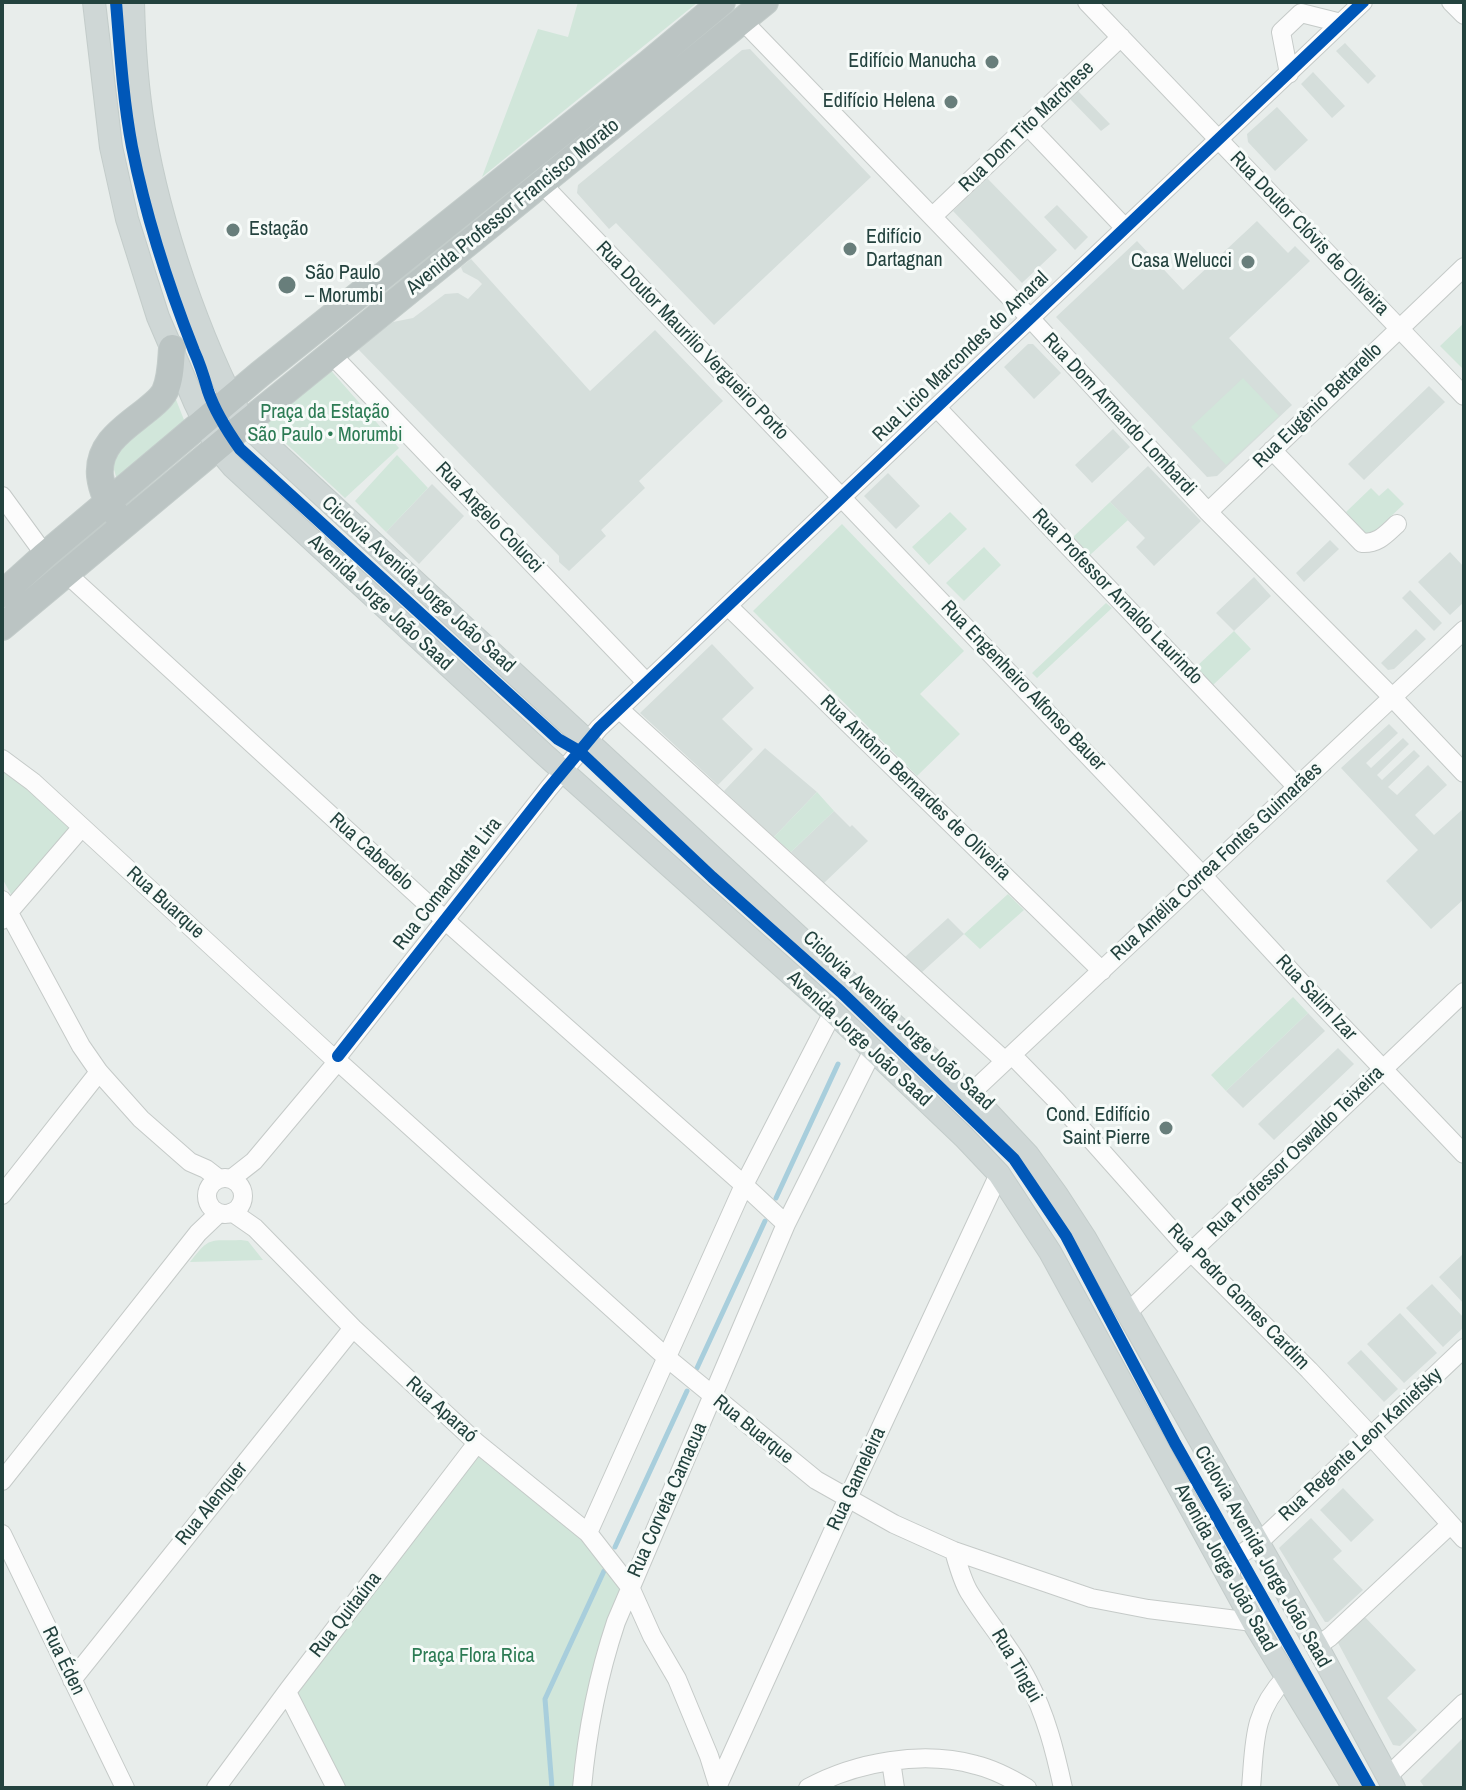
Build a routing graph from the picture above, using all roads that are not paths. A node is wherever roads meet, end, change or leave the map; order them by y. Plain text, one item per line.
1 (94, 2) edge
2 (133, 2) edge
3 (722, 2) edge
4 (765, 2) edge
5 (1087, 2) edge
6 (1363, 2) edge
7 (1451, 2) edge
8 (1464, 15) edge
9 (743, 21) junction
10 (1341, 23) junction
11 (1121, 37) junction
12 (1289, 74) junction
13 (1028, 126) junction
14 (1218, 140) junction
15 (542, 184) junction
16 (161, 208) junction
17 (933, 216) junction
18 (127, 219) junction
19 (1125, 228) junction
20 (1464, 267) edge
21 (1030, 318) junction
22 (1400, 328) junction
23 (172, 348) junction
24 (332, 355) junction
25 (1464, 396) edge
26 (231, 398) junction
27 (937, 408) junction
28 (203, 421) junction
29 (245, 424) junction
30 (217, 448) junction
31 (1272, 450) junction
32 (2, 496) edge
33 (843, 497) junction
34 (108, 504) junction
35 (1208, 512) junction
36 (124, 524) junction
37 (1397, 524) dead end
38 (45, 555) junction
39 (67, 574) junction
40 (2, 594) edge
41 (728, 606) junction
42 (2, 627) edge
43 (1464, 630) edge
44 (646, 682) junction
45 (1392, 697) junction
46 (619, 709) junction
47 (587, 741) junction
48 (2, 759) edge
49 (563, 771) junction
50 (1464, 773) edge
51 (1297, 787) junction
52 (82, 827) junction
53 (715, 859) junction
54 (1203, 876) junction
55 (737, 879) junction
56 (689, 884) junction
57 (713, 906) junction
58 (4, 910) edge
59 (446, 921) junction
60 (1102, 971) junction
61 (1464, 992) edge
62 (833, 1012) junction
63 (873, 1050) junction
64 (1008, 1058) junction
65 (335, 1061) junction
66 (1383, 1069) junction
67 (99, 1072) junction
68 (970, 1094) junction
69 (1464, 1154) edge
70 (999, 1174) junction
71 (744, 1185) junction
72 (2, 1195) edge
73 (225, 1196) junction
74 (786, 1224) junction
75 (1191, 1252) junction
76 (1127, 1313) junction
77 (353, 1328) junction
78 (1464, 1348) edge
79 (666, 1357) junction
80 (713, 1397) junction
81 (1195, 1432) junction
82 (1372, 1437) junction
83 (477, 1443) junction
84 (1160, 1451) junction
85 (2, 1481) edge
86 (848, 1498) junction
87 (1450, 1525) junction
88 (588, 1533) junction
89 (2, 1534) edge
90 (1464, 1539) edge
91 (1258, 1543) junction
92 (954, 1551) junction
93 (1230, 1578) junction
94 (630, 1587) junction
95 (1253, 1622) junction
96 (1317, 1646) junction
97 (1286, 1677) junction
98 (72, 1680) junction
99 (287, 1692) junction
100 (1464, 1703) edge
101 (891, 1761) junction
102 (1391, 1783) edge
103 (719, 1787) edge
104 (125, 1788) edge
105 (216, 1788) edge
106 (336, 1788) edge
107 (582, 1788) edge
108 (808, 1788) edge
109 (895, 1788) edge
110 (1027, 1788) edge
111 (1063, 1788) edge
112 (1251, 1788) edge
113 (1354, 1788) edge

1 - 18 main road, Avenida Jorge João Saad
2 - 16 main road, Avenida Jorge João Saad
3 - 26 highway, Avenida Professor Francisco Morato
4 - 9 highway, Avenida Professor Francisco Morato
5 - 11 street, Rua Doutor Clóvis de Oliveira
6 - 10 street, Rua Licio Marcondes do Amaral
7 - 8 street
9 - 15 highway, Avenida Professor Francisco Morato
9 - 17 street, Rua Dom Armando Lombardi
10 - 12 street, Rua Licio Marcondes do Amaral
10 - 12 street
11 - 13 street, Rua Dom Tito Marchese
11 - 14 street, Rua Doutor Clóvis de Oliveira
12 - 14 street, Rua Licio Marcondes do Amaral
13 - 17 street, Rua Dom Tito Marchese
13 - 19 street
14 - 19 street, Rua Licio Marcondes do Amaral
14 - 22 street, Rua Doutor Clóvis de Oliveira
15 - 24 highway, Avenida Professor Francisco Morato
15 - 33 street, Rua Doutor Maurilio Vergueiro Porto
16 - 18 main road
16 - 26 main road, Avenida Jorge João Saad
17 - 21 street, Rua Dom Armando Lombardi
18 - 23 main road, Avenida Jorge João Saad
19 - 21 street, Rua Licio Marcondes do Amaral
20 - 22 street, Rua Eugênio Bettarello
21 - 27 street, Rua Licio Marcondes do Amaral
21 - 35 street, Rua Dom Armando Lombardi
22 - 25 street, Rua Doutor Clóvis de Oliveira
22 - 31 street, Rua Eugênio Bettarello
23 - 28 main road, Avenida Jorge João Saad
23 - 34 highway
24 - 29 highway, Avenida Professor Francisco Morato
24 - 44 street, Rua Angelo Colucci
26 - 28 highway, Avenida Professor Francisco Morato
26 - 29 main road, Avenida Jorge João Saad
27 - 33 street, Rua Licio Marcondes do Amaral
27 - 51 street, Rua Professor Arnaldo Laurindo
28 - 30 main road, Avenida Jorge João Saad
28 - 34 highway, Avenida Professor Francisco Morato
29 - 30 highway, Avenida Professor Francisco Morato
29 - 47 main road, Avenida Jorge João Saad
30 - 36 highway, Avenida Professor Francisco Morato
30 - 49 main road, Avenida Jorge João Saad
31 - 35 street, Rua Eugênio Bettarello
31 - 37 street
32 - 38 street
33 - 41 street, Rua Licio Marcondes do Amaral
33 - 54 street, Rua Engenheiro Alfonso Bauer
34 - 36 highway
34 - 38 highway, Avenida Professor Francisco Morato
35 - 45 street, Rua Dom Armando Lombardi
36 - 39 highway, Avenida Professor Francisco Morato
38 - 40 highway, Avenida Professor Francisco Morato
39 - 42 highway, Avenida Professor Francisco Morato
39 - 59 street, Rua Cabedelo
41 - 44 street, Rua Licio Marcondes do Amaral
41 - 60 street, Rua Antônio Bernardes de Oliveira
43 - 45 street, Rua Amélia Correa Fontes Guimarães
44 - 46 street, Rua Licio Marcondes do Amaral
45 - 50 street, Rua Dom Armando Lombardi
45 - 51 street, Rua Amélia Correa Fontes Guimarães
46 - 47 street, Rua Licio Marcondes do Amaral
46 - 64 street
47 - 49 street, Rua Comandante Lira
47 - 53 main road, Avenida Jorge João Saad
48 - 52 street, Rua Buarque
49 - 56 main road, Avenida Jorge João Saad
49 - 59 street, Rua Comandante Lira
51 - 54 street, Rua Amélia Correa Fontes Guimarães
52 - 58 street
52 - 65 street, Rua Buarque
53 - 55 main road, Avenida Jorge João Saad
53 - 56 main road
54 - 60 street, Rua Amélia Correa Fontes Guimarães
54 - 66 street, Rua Salim Izar
55 - 57 main road
55 - 68 main road, Avenida Jorge João Saad
56 - 57 main road, Avenida Jorge João Saad
57 - 62 main road, Avenida Jorge João Saad
58 - 67 street, Rua Aparaó
59 - 65 street, Rua Comandante Lira
59 - 71 street, Rua Cabedelo
60 - 64 street, Rua Amélia Correa Fontes Guimarães
61 - 66 street, Rua Professor Oswaldo Teixeira
62 - 63 main road, Avenida Jorge João Saad
62 - 71 street
63 - 70 main road, Avenida Jorge João Saad
63 - 74 street, Rua Corveta Camacua
64 - 68 street, Rua Amélia Correa Fontes Guimarães
64 - 75 street, Rua Pedro Gomes Cardim
65 - 73 street, Rua Comandante Lira
65 - 79 street, Rua Buarque
66 - 69 street, Rua Salim Izar
66 - 75 street, Rua Professor Oswaldo Teixeira
67 - 72 street
67 - 73 street, Rua Aparaó
68 - 76 main road, Avenida Jorge João Saad
70 - 84 main road, Avenida Jorge João Saad
70 - 86 street, Rua Gameleira
71 - 74 street, Rua Cabedelo
71 - 79 street
73 - 77 street, Rua Aparaó
73 - 85 street, Rua Comandante Lira
74 - 80 street, Rua Corveta Camacua
75 - 76 street, Rua Professor Oswaldo Teixeira
75 - 82 street, Rua Pedro Gomes Cardim
76 - 81 main road, Avenida Jorge João Saad
77 - 83 street, Rua Aparaó
77 - 98 street, Rua Alenquer
78 - 82 street, Rua Regente Leon Kaniefsky
79 - 80 street, Rua Buarque
79 - 88 street
80 - 86 street, Rua Buarque
80 - 94 street, Rua Corveta Camacua
81 - 84 main road
81 - 91 main road, Avenida Jorge João Saad
82 - 87 street, Rua Pedro Gomes Cardim
82 - 91 street, Rua Regente Leon Kaniefsky
83 - 88 street, Rua Aparaó
83 - 99 street, Rua Quitaúna
84 - 93 main road, Avenida Jorge João Saad
86 - 92 street, Rua Buarque
86 - 103 street, Rua Gameleira
87 - 90 street, Rua Pedro Gomes Cardim
87 - 96 street
88 - 94 street, Rua Aparaó
89 - 98 street, Rua Éden
91 - 93 street, Rua Regente Leon Kaniefsky
91 - 96 main road, Avenida Jorge João Saad
92 - 95 street, Rua Buarque
92 - 111 street, Rua Tingui
93 - 95 main road, Avenida Jorge João Saad
94 - 103 street, Rua Aparaó
94 - 107 street, Rua Corveta Camacua
95 - 97 main road, Avenida Jorge João Saad
96 - 102 main road, Avenida Jorge João Saad
97 - 112 street
97 - 113 main road, Avenida Jorge João Saad
98 - 104 street, Rua Éden
99 - 105 street, Rua Quitaúna
99 - 106 street
100 - 102 street
101 - 108 street
101 - 109 street
101 - 110 street

